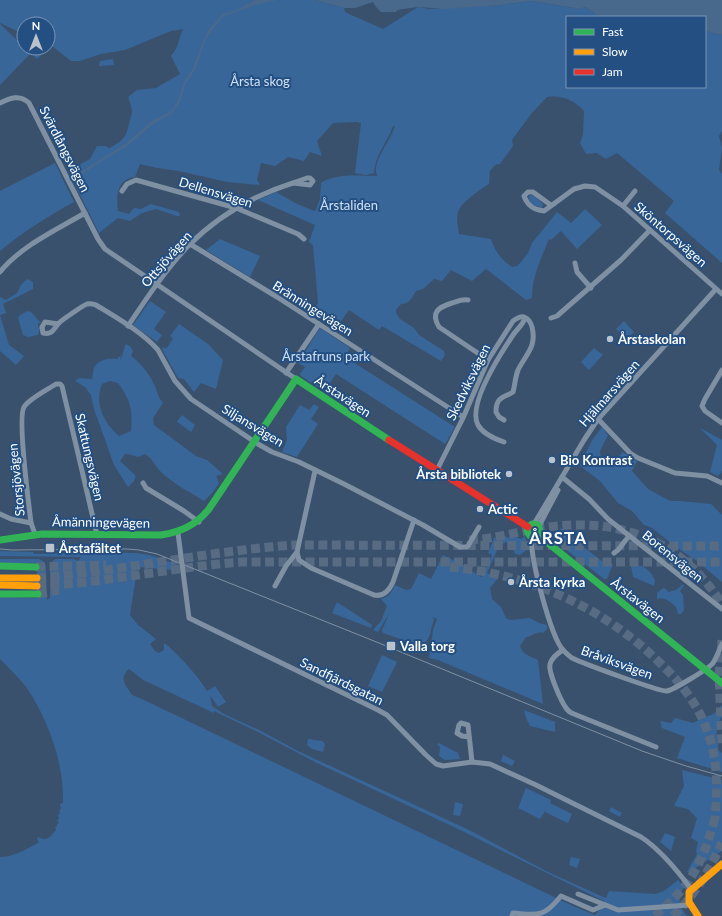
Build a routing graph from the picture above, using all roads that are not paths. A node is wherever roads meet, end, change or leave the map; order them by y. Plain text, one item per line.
1 (0, 103) edge
2 (293, 183) dead end
3 (636, 191) dead end
4 (122, 192) dead end
5 (554, 204) junction
6 (623, 206) junction
7 (236, 208) junction
8 (85, 213) junction
9 (650, 230) junction
10 (95, 234) joint
11 (304, 239) dead end
12 (190, 244) junction
13 (575, 263) dead end
14 (0, 272) edge
15 (157, 285) junction
16 (591, 288) junction
17 (719, 291) edge
18 (468, 300) dead end
19 (525, 318) junction
20 (551, 318) dead end
21 (58, 324) dead end
22 (319, 324) junction
23 (128, 326) junction
24 (488, 360) junction
25 (722, 370) edge
26 (286, 373) junction
27 (296, 380) junction
28 (60, 384) joint
29 (463, 417) junction
30 (504, 420) dead end
31 (599, 420) junction
32 (722, 423) edge
33 (254, 442) junction
34 (504, 442) dead end
35 (436, 470) junction
36 (315, 471) junction
37 (564, 478) junction
38 (722, 483) edge
39 (143, 484) dead end
40 (0, 514) edge
41 (414, 520) junction
42 (199, 522) junction
43 (31, 523) junction
44 (534, 526) junction
45 (479, 527) dead end
46 (178, 533) junction
47 (35, 534) junction
48 (97, 535) junction
49 (535, 536) junction
50 (629, 536) junction
51 (0, 540) edge
52 (297, 552) junction
53 (614, 553) dead end
54 (0, 566) edge
55 (36, 567) tunnel mouth
56 (0, 578) edge
57 (37, 578) tunnel mouth
58 (0, 585) edge
59 (275, 586) dead end
60 (0, 594) edge
61 (722, 609) edge
62 (722, 644) edge
63 (563, 650) junction
64 (706, 669) junction
65 (722, 683) edge
66 (469, 737) dead end
67 (656, 747) dead end
68 (472, 762) junction
69 (722, 864) edge
70 (691, 889) junction
71 (578, 894) dead end
72 (689, 905) junction
73 (605, 906) junction
74 (512, 916) edge
75 (698, 916) edge

1 - 8 street, Svärdlångsvägen
2 - 7 street, Ottsjövägen
3 - 6 street, Sköntorpsvägen
4 - 7 street, Dellensvägen
5 - 5 street, Sköntorpsvägen
5 - 6 street, Sköntorpsvägen
6 - 9 street, Sköntorpsvägen
7 - 11 street, Dellensvägen
7 - 12 street, Ottsjövägen
8 - 10 street, Svärdlångsvägen
8 - 14 street
9 - 16 street
9 - 17 street, Sköntorpsvägen
10 - 15 street, Årstavägen
12 - 15 street, Ottsjövägen
12 - 22 street, Bränningevägen
13 - 16 street
15 - 23 street, Ottsjövägen
15 - 26 street, Årstavägen
16 - 20 street
17 - 31 street, Hjälmarsvägen
18 - 24 street
19 - 24 street, Skedviksvägen
19 - 30 street
19 - 34 street
21 - 23 street, Siljansvägen
22 - 26 street
22 - 29 street, Bränningevägen
23 - 33 street, Siljansvägen
24 - 29 street, Skedviksvägen
25 - 32 street
26 - 27 street, Årstavägen
27 - 33 main road, Åmänningevägen
27 - 35 main road, Årstavägen
28 - 43 street, Storsjövägen
28 - 48 street, Skattungsvägen
29 - 35 street, Skedviksvägen
31 - 37 street, Hjälmarsvägen
31 - 38 street
33 - 36 street, Siljansvägen
33 - 42 main road, Åmänningevägen
35 - 44 main road, Årstavägen
36 - 41 street, Siljansvägen
36 - 52 street
37 - 44 street, Hjälmarsvägen
37 - 50 street, Borensvägen
39 - 42 street
40 - 43 street, Storsjövägen
41 - 45 street, Siljansvägen
41 - 52 street
42 - 46 main road, Åmänningevägen
43 - 47 street, Storsjövägen
44 - 49 main road
44 - 49 main road, Årstavägen
46 - 48 main road, Åmänningevägen
46 - 68 street, Sandfjärdsgatan
47 - 48 main road, Åmänningevägen
47 - 51 main road, Åmänningevägen
49 - 63 street, Bråviksvägen
49 - 64 main road, Årstavägen
50 - 53 street, Borensvägen
50 - 61 street, Borensvägen
52 - 59 street
54 - 55 main road
56 - 57 main road
58 - 60 main road
62 - 64 street
63 - 64 street, Bråviksvägen
63 - 67 street
64 - 65 main road, Årstavägen
66 - 68 street
68 - 70 street, Sandfjärdsgatan
69 - 70 main road
70 - 72 main road
71 - 73 street
72 - 73 street
72 - 75 main road
73 - 74 street

